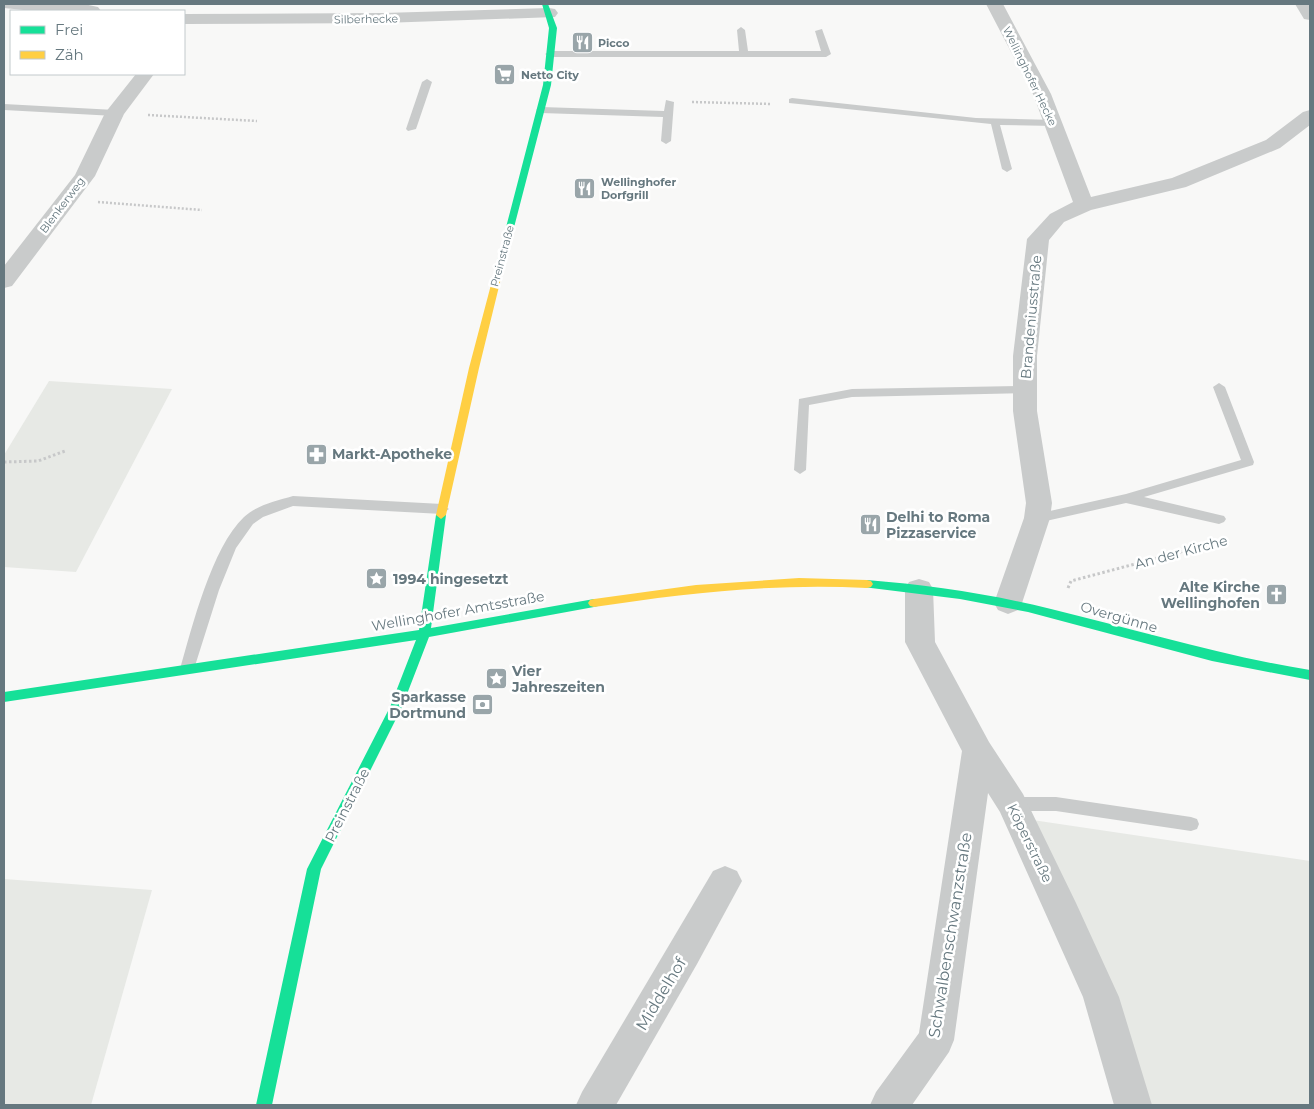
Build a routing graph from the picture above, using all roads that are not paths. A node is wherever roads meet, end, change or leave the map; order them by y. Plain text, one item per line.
1 (8, 4) edge
2 (994, 4) edge
3 (1303, 4) edge
4 (547, 8) edge
5 (80, 10) edge
6 (1310, 15) edge
7 (185, 21) edge
8 (741, 30) dead end
9 (819, 31) dead end
10 (550, 54) junction
11 (744, 54) junction
12 (144, 75) edge
13 (427, 82) dead end
14 (669, 102) dead end
15 (792, 102) road end
16 (4, 107) edge
17 (540, 110) junction
18 (115, 113) junction
19 (668, 114) junction
20 (1310, 116) edge
21 (995, 122) junction
22 (1054, 123) junction
23 (411, 129) dead end
24 (666, 141) dead end
25 (1007, 169) dead end
26 (1084, 205) junction
27 (4, 281) edge
28 (1220, 386) dead end
29 (1025, 390) junction
30 (800, 470) dead end
31 (1126, 498) junction
32 (442, 509) junction
33 (1037, 518) junction
34 (1219, 519) road end
35 (919, 589) junction
36 (1008, 603) junction
37 (424, 634) junction
38 (187, 669) junction
39 (1310, 675) edge
40 (4, 697) edge
41 (978, 751) junction
42 (1012, 804) junction
43 (1191, 824) dead end
44 (725, 880) dead end
45 (264, 1105) edge
46 (595, 1105) edge
47 (889, 1105) edge
48 (1133, 1105) edge

1 - 5 street
2 - 22 street, Wellinghofer Hecke
3 - 6 street
4 - 7 street, Silberhecke
4 - 10 street, Preinstraße
8 - 11 lane
9 - 11 lane
10 - 11 lane
10 - 17 street, Preinstraße
12 - 18 street, Blenkerweg
13 - 23 lane
14 - 19 lane
15 - 21 lane
16 - 18 lane
17 - 19 lane
17 - 32 street, Preinstraße
18 - 27 street, Blenkerweg
19 - 24 lane
20 - 26 street, Brandeniusstraße
21 - 22 lane
21 - 25 lane
22 - 26 street, Wellinghofer Hecke
26 - 29 street, Brandeniusstraße
28 - 31 lane
29 - 30 lane
29 - 33 street, Brandeniusstraße
31 - 33 lane, An der Kirche
31 - 34 lane, An der Kirche
32 - 37 street, Preinstraße
32 - 38 lane
33 - 36 street, Brandeniusstraße
35 - 36 street, Overgünne
35 - 37 street, Wellinghofer Amtsstraße
35 - 41 street, Köperstraße
36 - 39 street, Overgünne
37 - 38 street, Wellinghofer Amtsstraße
37 - 45 street, Preinstraße
38 - 40 street, Wellinghofer Amtsstraße
41 - 42 street, Köperstraße
41 - 47 street, Schwalbenschwanzstraße
42 - 43 lane
42 - 48 street, Köperstraße
44 - 46 street, Middelhof

